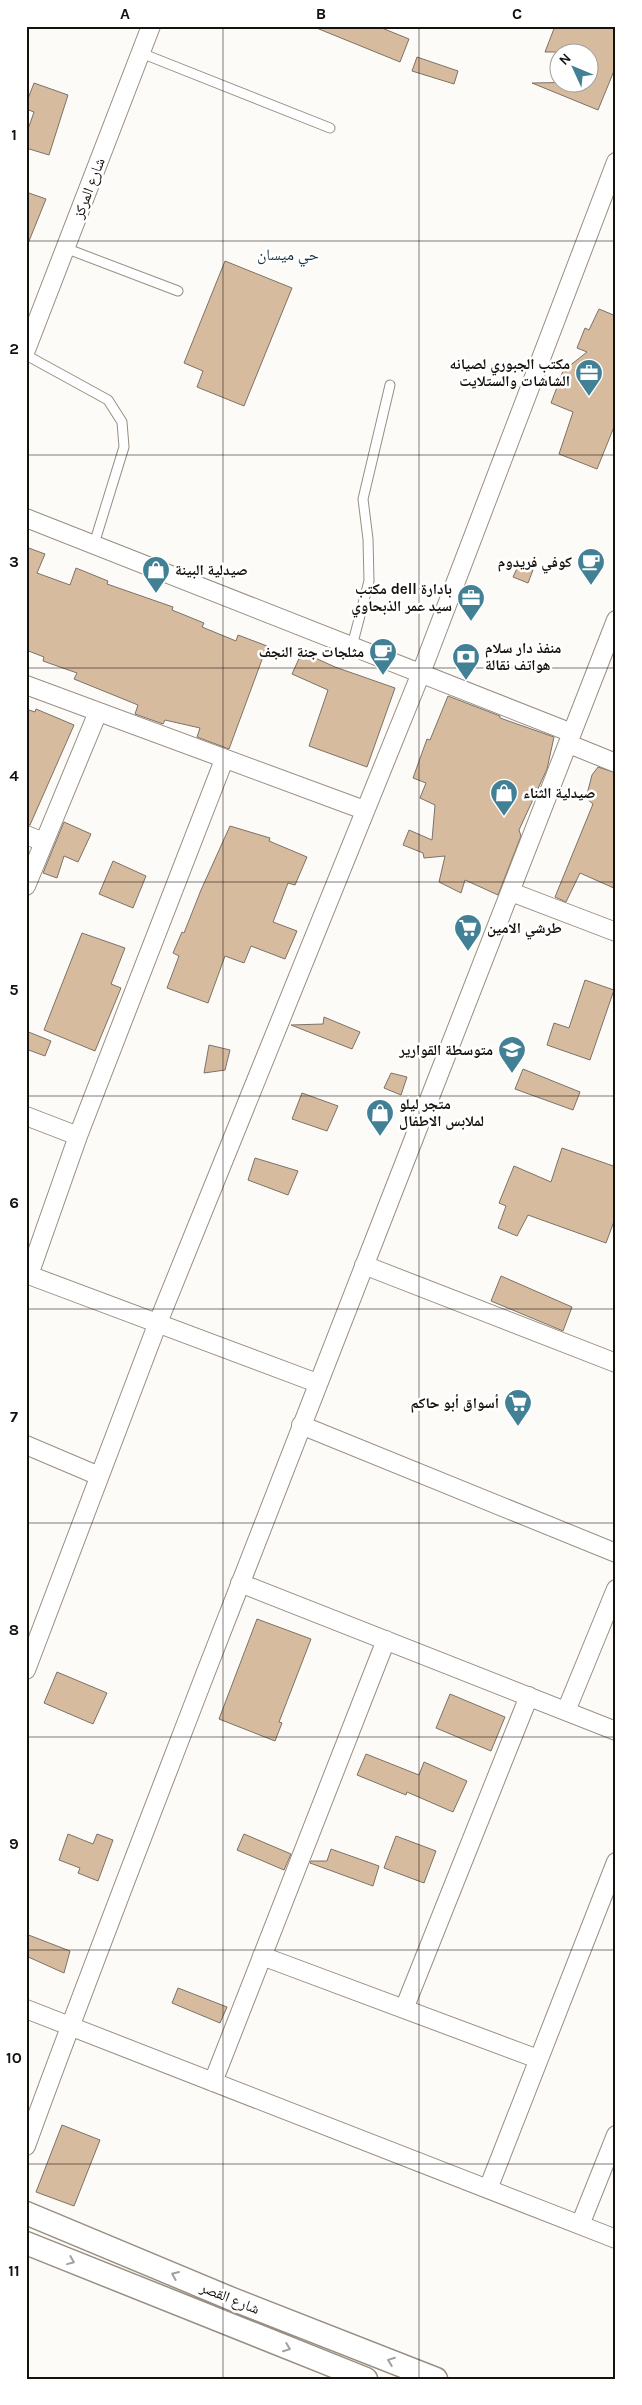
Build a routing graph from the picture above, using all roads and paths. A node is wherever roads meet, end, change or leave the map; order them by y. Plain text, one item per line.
1 (151, 26) edge
2 (141, 53) junction
3 (330, 128) dead end
4 (616, 162) edge
5 (65, 248) junction
6 (178, 291) dead end
7 (27, 345) edge
8 (390, 384) dead end
9 (26, 518) edge
10 (94, 544) junction
11 (616, 620) edge
12 (352, 646) junction
13 (421, 673) junction
14 (26, 685) edge
15 (98, 712) junction
16 (570, 738) junction
17 (224, 760) junction
18 (616, 762) edge
19 (364, 810) junction
20 (26, 835) edge
21 (44, 842) junction
22 (26, 886) edge
23 (512, 892) junction
24 (616, 932) edge
25 (26, 1116) edge
26 (78, 1136) junction
27 (364, 1265) junction
28 (28, 1275) edge
29 (157, 1325) junction
30 (616, 1363) edge
31 (317, 1383) junction
32 (300, 1425) junction
33 (26, 1445) edge
34 (99, 1476) junction
35 (616, 1554) edge
36 (240, 1583) junction
37 (616, 1589) edge
38 (386, 1640) junction
39 (26, 1670) edge
40 (529, 1696) junction
41 (566, 1711) junction
42 (616, 1731) edge
43 (616, 1862) edge
44 (611, 1886) edge
45 (262, 1956) junction
46 (26, 2009) edge
47 (404, 2009) junction
48 (69, 2027) junction
49 (538, 2059) junction
50 (213, 2082) junction
51 (616, 2135) edge
52 (26, 2146) edge
53 (488, 2189) junction
54 (26, 2212) edge
55 (580, 2225) junction
56 (616, 2239) edge
57 (26, 2243) edge
58 (206, 2288) junction
59 (197, 2312) junction
60 (272, 2315) junction
61 (262, 2338) junction
62 (359, 2378) edge
63 (436, 2379) edge

1 - 2 street, شارع المركز
2 - 3 lane
2 - 5 street, شارع المركز
4 - 13 street
5 - 6 lane
5 - 7 street, شارع المركز
7 - 10 lane
8 - 12 lane
9 - 10 street
10 - 12 street
11 - 16 street
12 - 13 street
13 - 16 street
13 - 19 street
14 - 15 street
15 - 17 street
15 - 21 street
16 - 18 street
16 - 23 street
17 - 19 street
17 - 26 street
19 - 29 street
20 - 21 street
21 - 22 street
23 - 24 street
23 - 27 street
25 - 26 street
26 - 28 street
27 - 30 street
27 - 31 street
28 - 29 street
29 - 31 street
29 - 34 street
31 - 32 street
32 - 35 street
32 - 36 street
33 - 34 street
34 - 39 street
36 - 38 street
36 - 48 street
37 - 41 street
38 - 40 street
38 - 45 street
40 - 41 street
40 - 47 street
41 - 42 street
43 - 44 street
44 - 49 street
45 - 47 street
45 - 50 street
46 - 48 street
47 - 49 street
48 - 50 street
48 - 52 street
49 - 53 street
50 - 53 street
51 - 55 street
53 - 55 street
58 -> 54 street, شارع القصر
55 - 56 street
57 -> 59 street, شارع القصر
58 - 59 street
58 - 60 street, شارع القصر
59 - 61 street, شارع القصر
60 - 61 street
63 -> 60 street, شارع القصر
61 -> 62 street, شارع القصر

